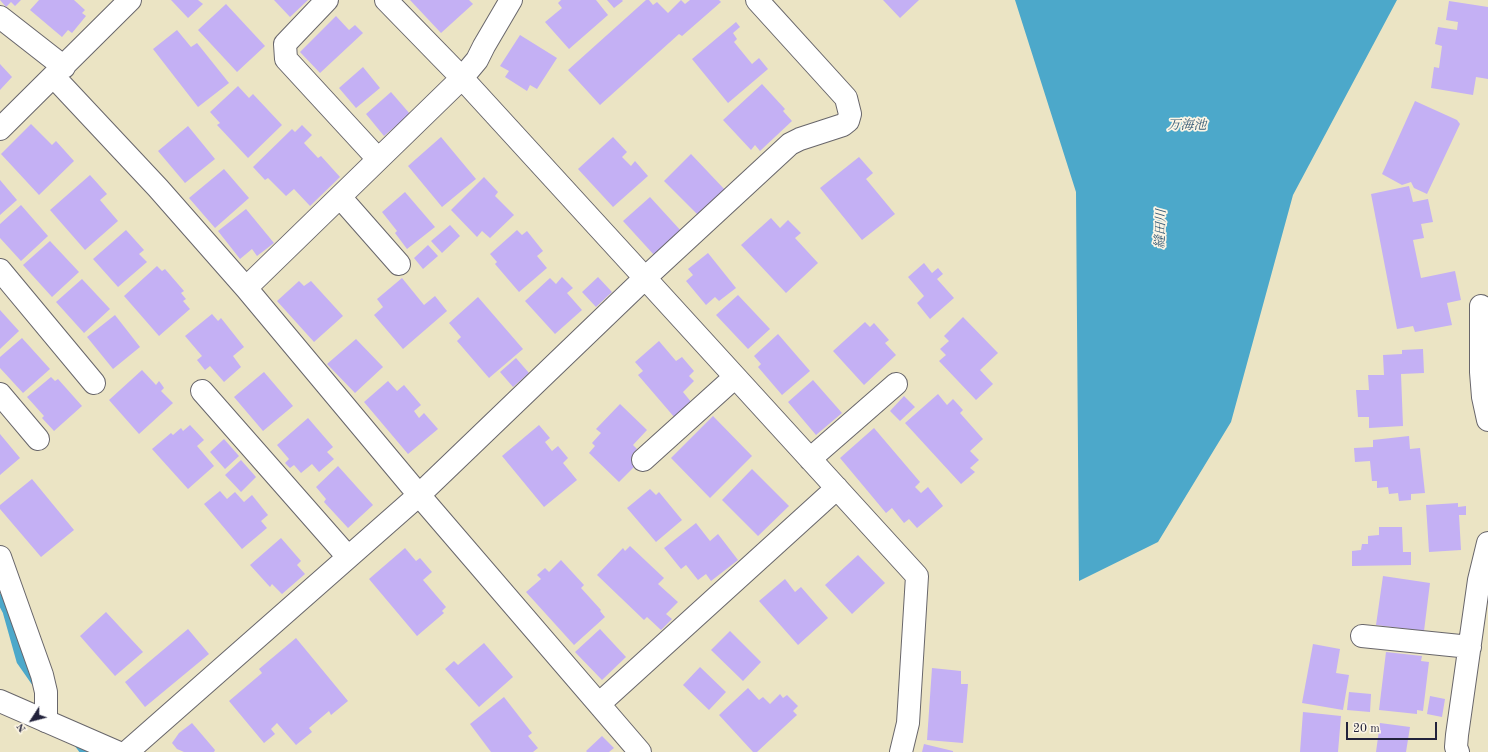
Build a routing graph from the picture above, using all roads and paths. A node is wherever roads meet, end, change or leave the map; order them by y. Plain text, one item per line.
1 (130, 0) edge
2 (327, 0) edge
3 (386, 0) edge
4 (511, 0) edge
5 (757, 0) edge
6 (0, 17) edge
7 (59, 72) junction
8 (462, 78) junction
9 (0, 129) edge
10 (378, 159) junction
11 (340, 197) junction
12 (398, 264) dead end
13 (0, 270) edge
14 (645, 278) junction
15 (246, 288) junction
16 (1481, 306) dead end
17 (735, 377) junction
18 (94, 383) dead end
19 (896, 384) dead end
20 (202, 391) dead end
21 (0, 394) edge
22 (1487, 410) edge
23 (38, 439) dead end
24 (810, 459) junction
25 (643, 460) dead end
26 (837, 488) junction
27 (419, 496) junction
28 (1488, 543) edge
29 (0, 556) edge
30 (348, 558) junction
31 (1362, 636) dead end
32 (1470, 646) junction
33 (0, 701) edge
34 (599, 704) junction
35 (46, 721) junction
36 (117, 752) edge
37 (126, 752) edge
38 (640, 752) edge
39 (900, 752) edge
40 (1458, 752) edge

1 - 7 street
2 - 10 street
3 - 8 street
4 - 8 street
5 - 14 street
6 - 7 street
7 - 9 street
7 - 15 street
8 - 10 street
8 - 14 street
10 - 11 street
11 - 12 street
11 - 15 street
13 - 18 street
14 - 17 street
14 - 27 street
15 - 27 street
16 - 22 street
17 - 24 street
17 - 25 street
19 - 24 street
20 - 30 street
21 - 23 street
24 - 26 street
26 - 34 street
26 - 39 street
27 - 30 street
27 - 34 street
28 - 32 street
29 - 35 street
30 - 37 street
31 - 32 street
32 - 40 street
33 - 35 street
34 - 38 street
35 - 36 street

